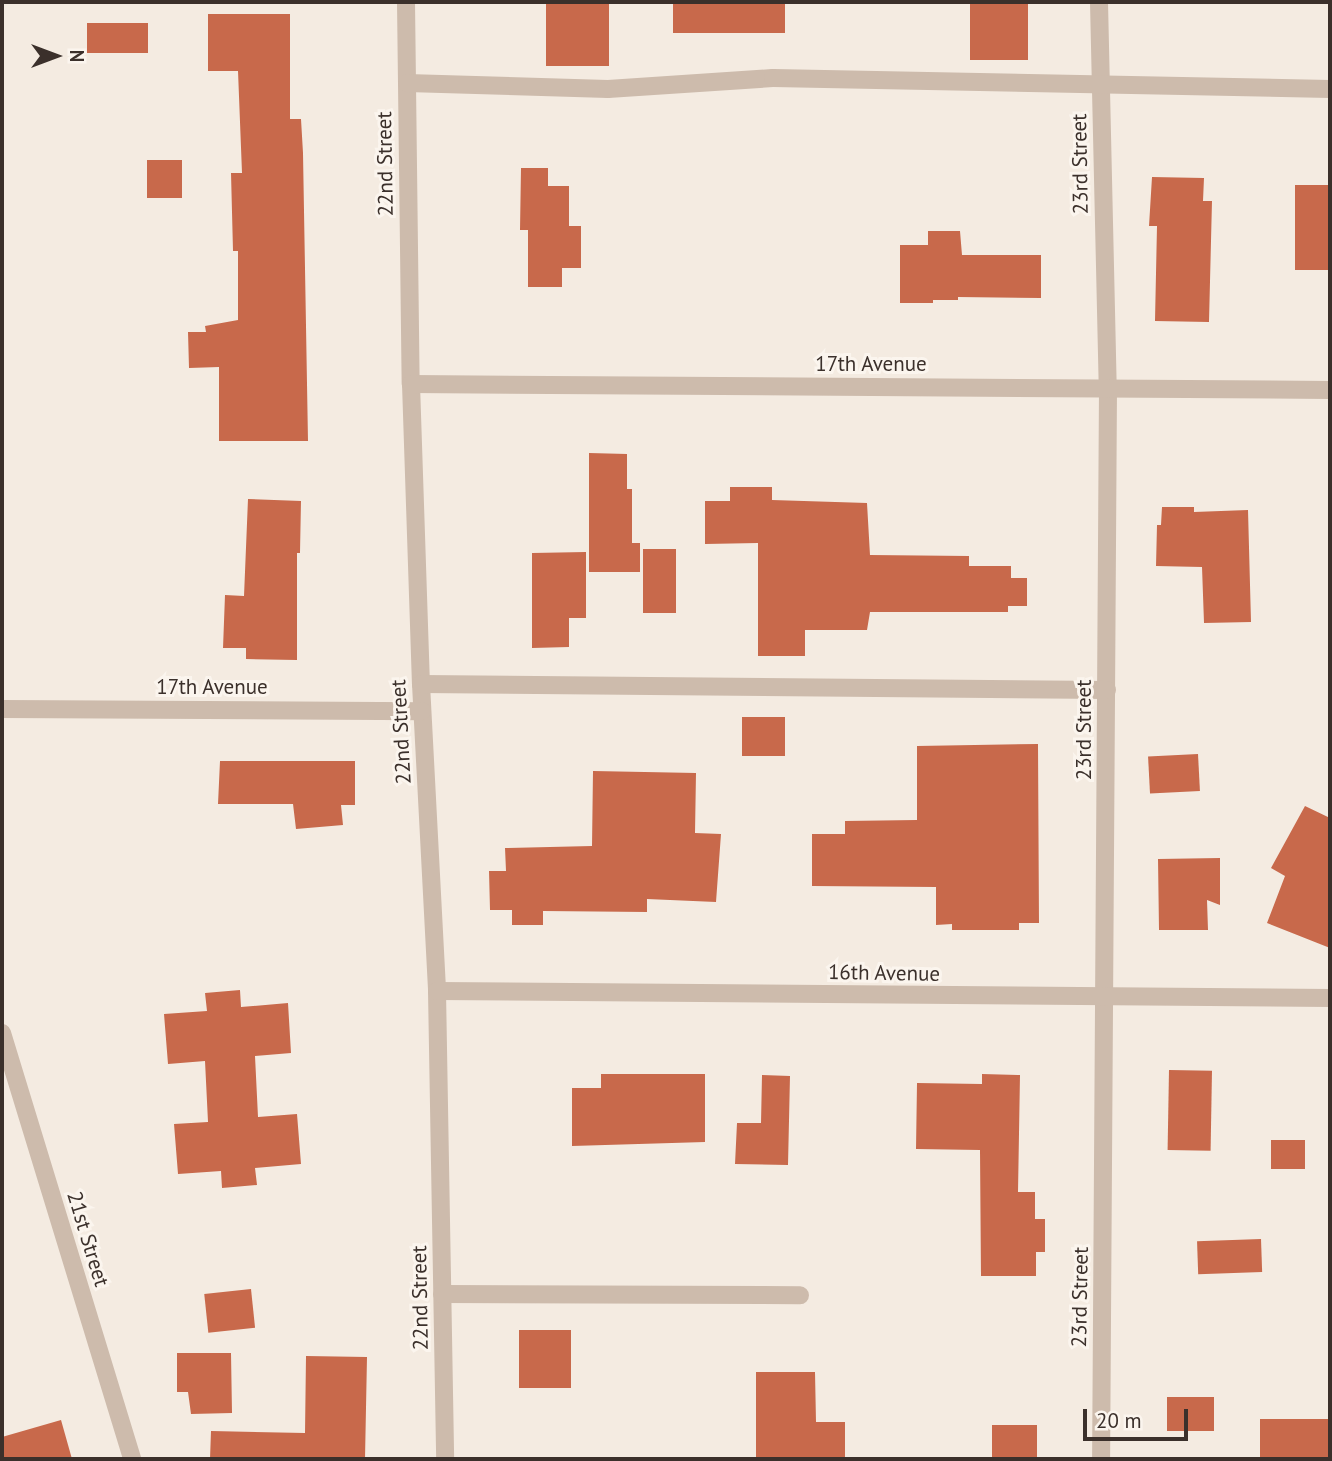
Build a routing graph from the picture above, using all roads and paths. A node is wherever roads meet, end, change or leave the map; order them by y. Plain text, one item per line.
1 (406, 2) edge
2 (1100, 2) edge
3 (407, 83) junction
4 (1101, 86) junction
5 (1330, 89) edge
6 (411, 384) junction
7 (1108, 389) junction
8 (1330, 390) edge
9 (421, 684) junction
10 (1107, 690) junction
11 (2, 709) edge
12 (422, 710) junction
13 (438, 991) junction
14 (1105, 998) junction
15 (1330, 998) edge
16 (2, 1032) edge
17 (442, 1294) junction
18 (800, 1295) dead end
19 (132, 1459) edge
20 (445, 1459) edge
21 (1101, 1459) edge

1 - 3 street, 22nd Street
2 - 4 street, 23rd Street
3 - 4 street
3 - 6 street, 22nd Street
4 - 5 street
4 - 7 street, 23rd Street
6 - 7 street, 17th Avenue
6 - 9 street, 22nd Street
7 - 8 street, 17th Avenue
7 - 10 street, 23rd Street
9 - 10 street
9 - 12 street, 22nd Street
10 - 14 street, 23rd Street
11 - 12 street, 17th Avenue
12 - 13 street, 22nd Street
13 - 14 street, 16th Avenue
13 - 17 street, 22nd Street
14 - 15 street, 16th Avenue
14 - 21 street, 23rd Street
16 - 19 street, 21st Street
17 - 18 street
17 - 20 street, 22nd Street

